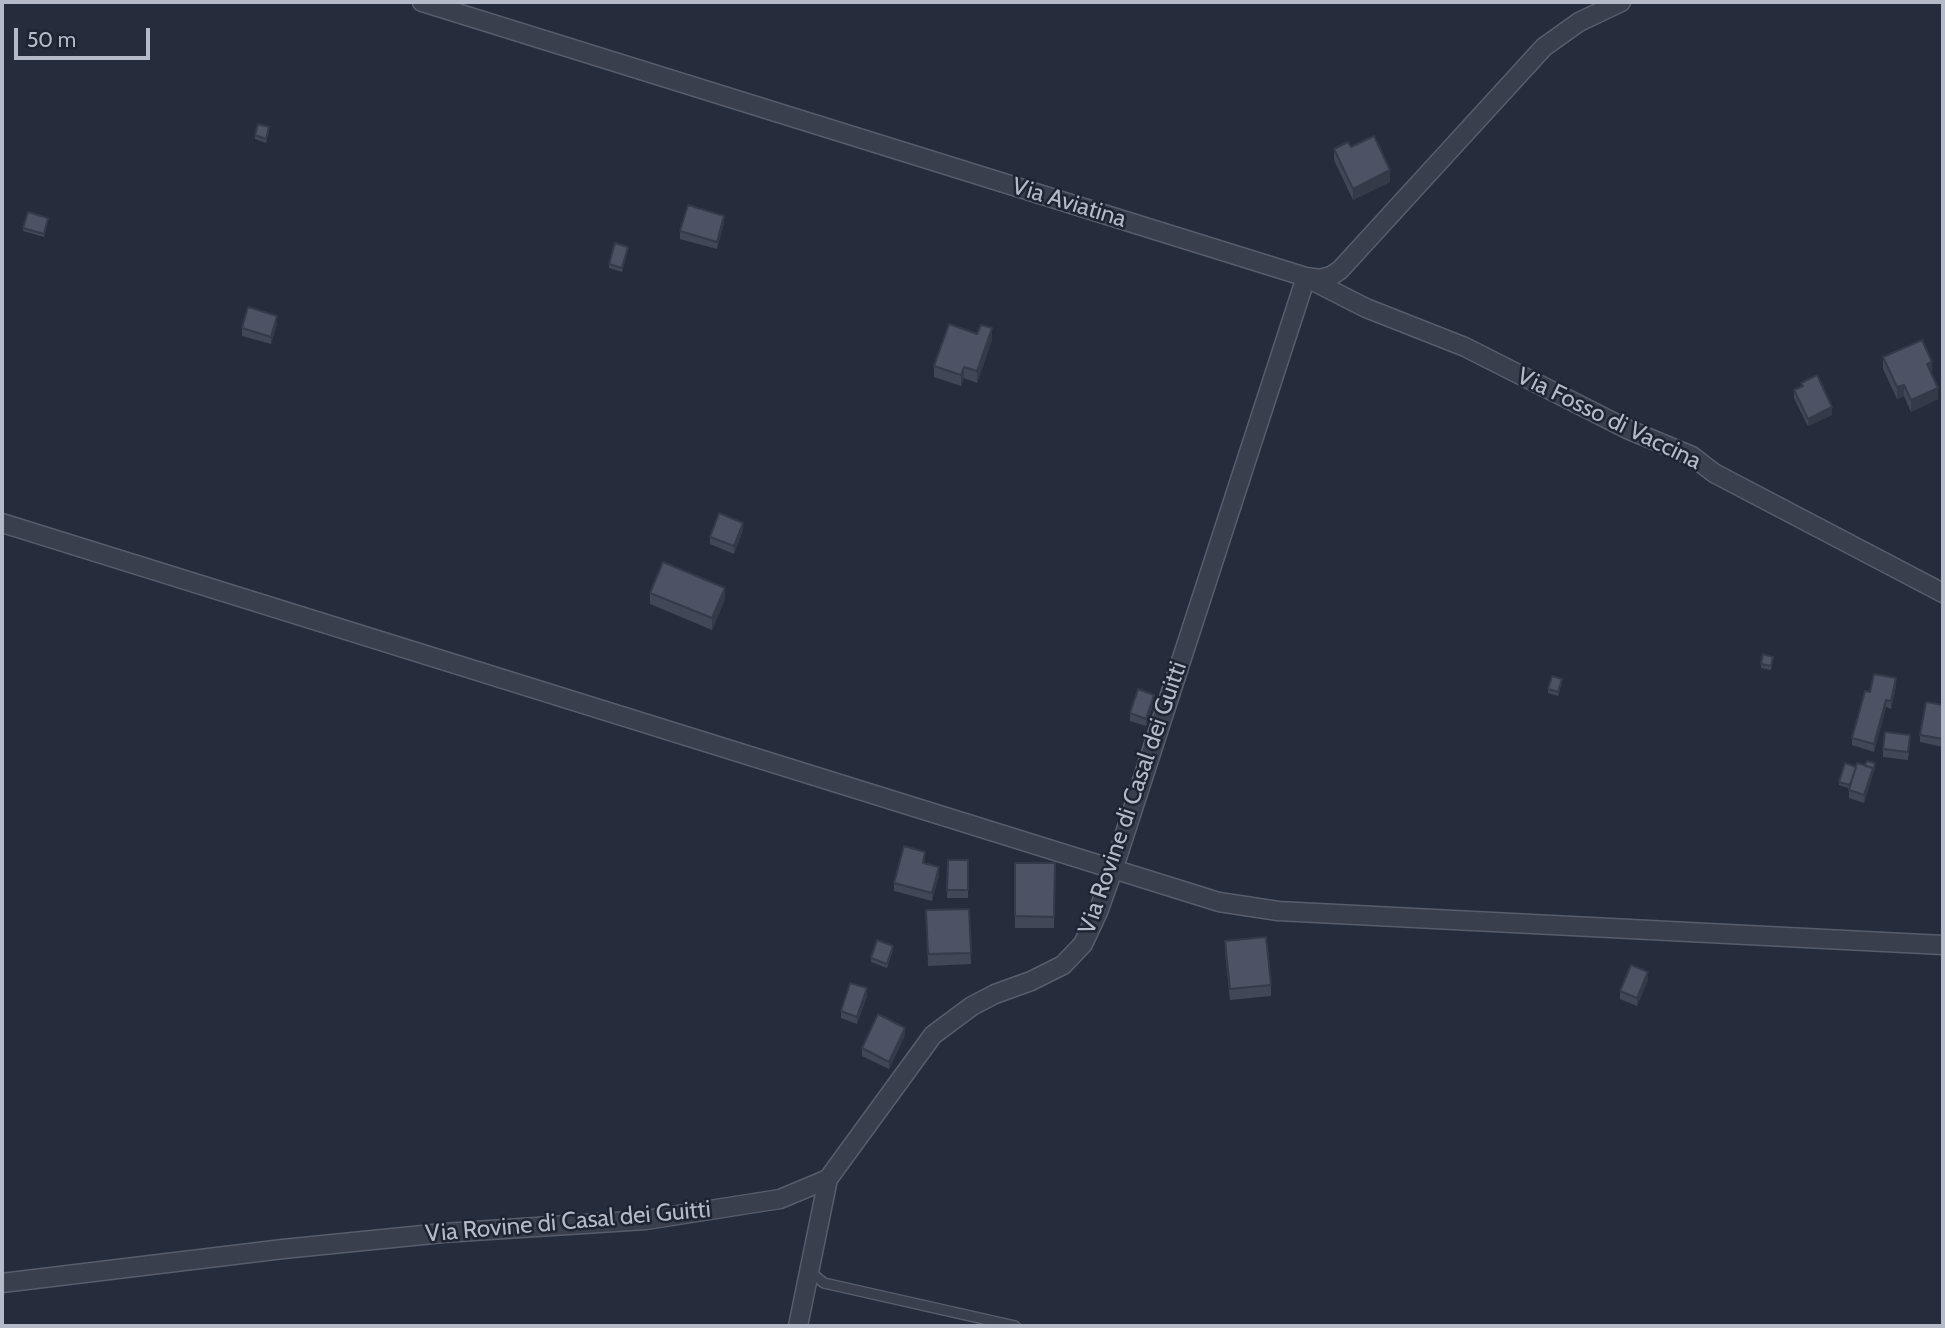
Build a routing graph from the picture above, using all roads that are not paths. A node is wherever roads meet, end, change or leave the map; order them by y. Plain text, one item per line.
1 (422, 2) edge
2 (1621, 2) edge
3 (1306, 277) junction
4 (2, 523) edge
5 (1943, 593) edge
6 (1113, 870) junction
7 (1943, 945) edge
8 (828, 1179) junction
9 (809, 1271) junction
10 (2, 1283) edge
11 (798, 1326) edge
12 (1015, 1326) edge

1 - 3 street, Via Aviatina
2 - 3 street, Via Aviatina
3 - 5 street, Via Fosso di Vaccina
3 - 6 street, Via Rovine di Casal dei Guitti
4 - 6 street
6 - 7 street
6 - 8 street, Via Rovine di Casal dei Guitti
8 - 9 street
8 - 10 street, Via Rovine di Casal dei Guitti
9 - 11 street
9 - 12 lane

